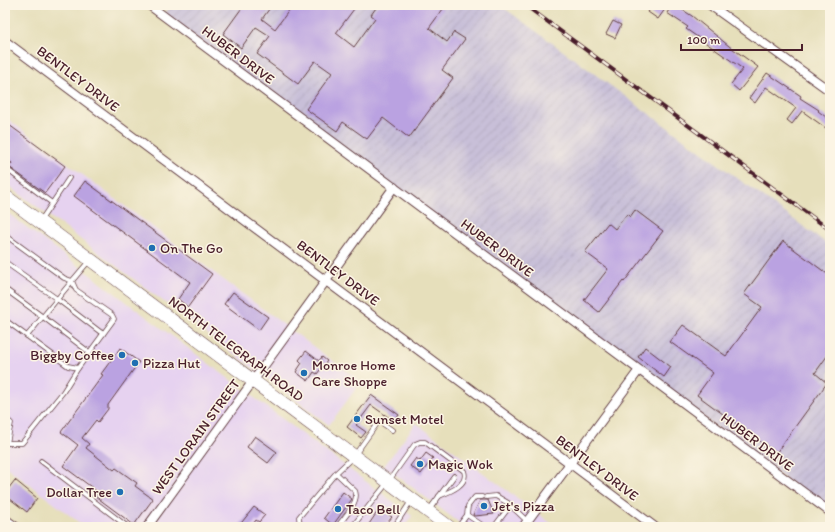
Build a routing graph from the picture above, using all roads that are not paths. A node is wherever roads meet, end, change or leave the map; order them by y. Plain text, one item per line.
1 (149, 5) edge
2 (710, 5) edge
3 (5, 41) edge
4 (830, 90) edge
5 (5, 168) edge
6 (69, 178) dead end
7 (394, 187) junction
8 (5, 196) edge
9 (52, 203) junction
10 (40, 222) junction
11 (5, 235) edge
12 (90, 260) junction
13 (5, 262) edge
14 (72, 281) junction
15 (327, 281) junction
16 (5, 289) edge
17 (57, 299) junction
18 (44, 317) junction
19 (5, 320) edge
20 (103, 334) junction
21 (27, 336) junction
22 (89, 352) junction
23 (78, 368) junction
24 (639, 370) junction
25 (253, 381) junction
26 (5, 418) edge
27 (392, 430) dead end
28 (6, 442) edge
29 (354, 456) junction
30 (41, 461) dead end
31 (569, 464) junction
32 (336, 473) junction
33 (454, 476) dead end
34 (388, 482) junction
35 (439, 496) junction
36 (412, 500) junction
37 (510, 506) junction
38 (428, 511) junction
39 (830, 512) edge
40 (467, 515) junction
41 (5, 519) edge
42 (526, 524) edge
43 (16, 527) edge
44 (128, 527) edge
45 (147, 527) edge
46 (300, 527) edge
47 (337, 527) edge
48 (352, 527) edge
49 (394, 527) edge
50 (449, 527) edge
51 (458, 527) edge
52 (485, 527) edge
53 (494, 527) edge
54 (655, 527) edge

1 - 7 street, HUBER DRIVE
2 - 4 street
3 - 15 street, BENTLEY DRIVE
5 - 9 lane
6 - 9 lane
7 - 15 street, WEST LORAIN STREET
7 - 24 street, HUBER DRIVE
8 - 10 main road, NORTH TELEGRAPH ROAD
9 - 10 lane
10 - 12 main road, NORTH TELEGRAPH ROAD
11 - 14 lane
12 - 14 lane
12 - 25 main road, NORTH TELEGRAPH ROAD
13 - 17 lane
14 - 17 lane
14 - 20 lane
15 - 25 street, WEST LORAIN STREET
15 - 31 street, BENTLEY DRIVE
16 - 18 lane
17 - 18 lane
17 - 20 lane
18 - 21 lane
18 - 22 lane
19 - 21 lane
20 - 22 lane
21 - 23 lane
22 - 23 lane
23 - 28 lane
24 - 31 street
24 - 39 street, HUBER DRIVE
25 - 29 main road, NORTH TELEGRAPH ROAD
25 - 45 street, WEST LORAIN STREET
26 - 28 lane
27 - 29 lane
29 - 32 lane
29 - 34 main road, NORTH TELEGRAPH ROAD
30 - 44 lane
31 - 42 street
31 - 54 street, BENTLEY DRIVE
32 - 46 lane
32 - 47 lane
33 - 35 lane
34 - 35 lane
34 - 36 main road, NORTH TELEGRAPH ROAD
34 - 48 lane
35 - 38 lane
36 - 38 main road, NORTH TELEGRAPH ROAD
36 - 49 lane
37 - 40 lane
37 - 42 lane
37 - 53 lane
38 - 50 main road, NORTH TELEGRAPH ROAD
40 - 51 lane
40 - 52 lane
41 - 43 street

